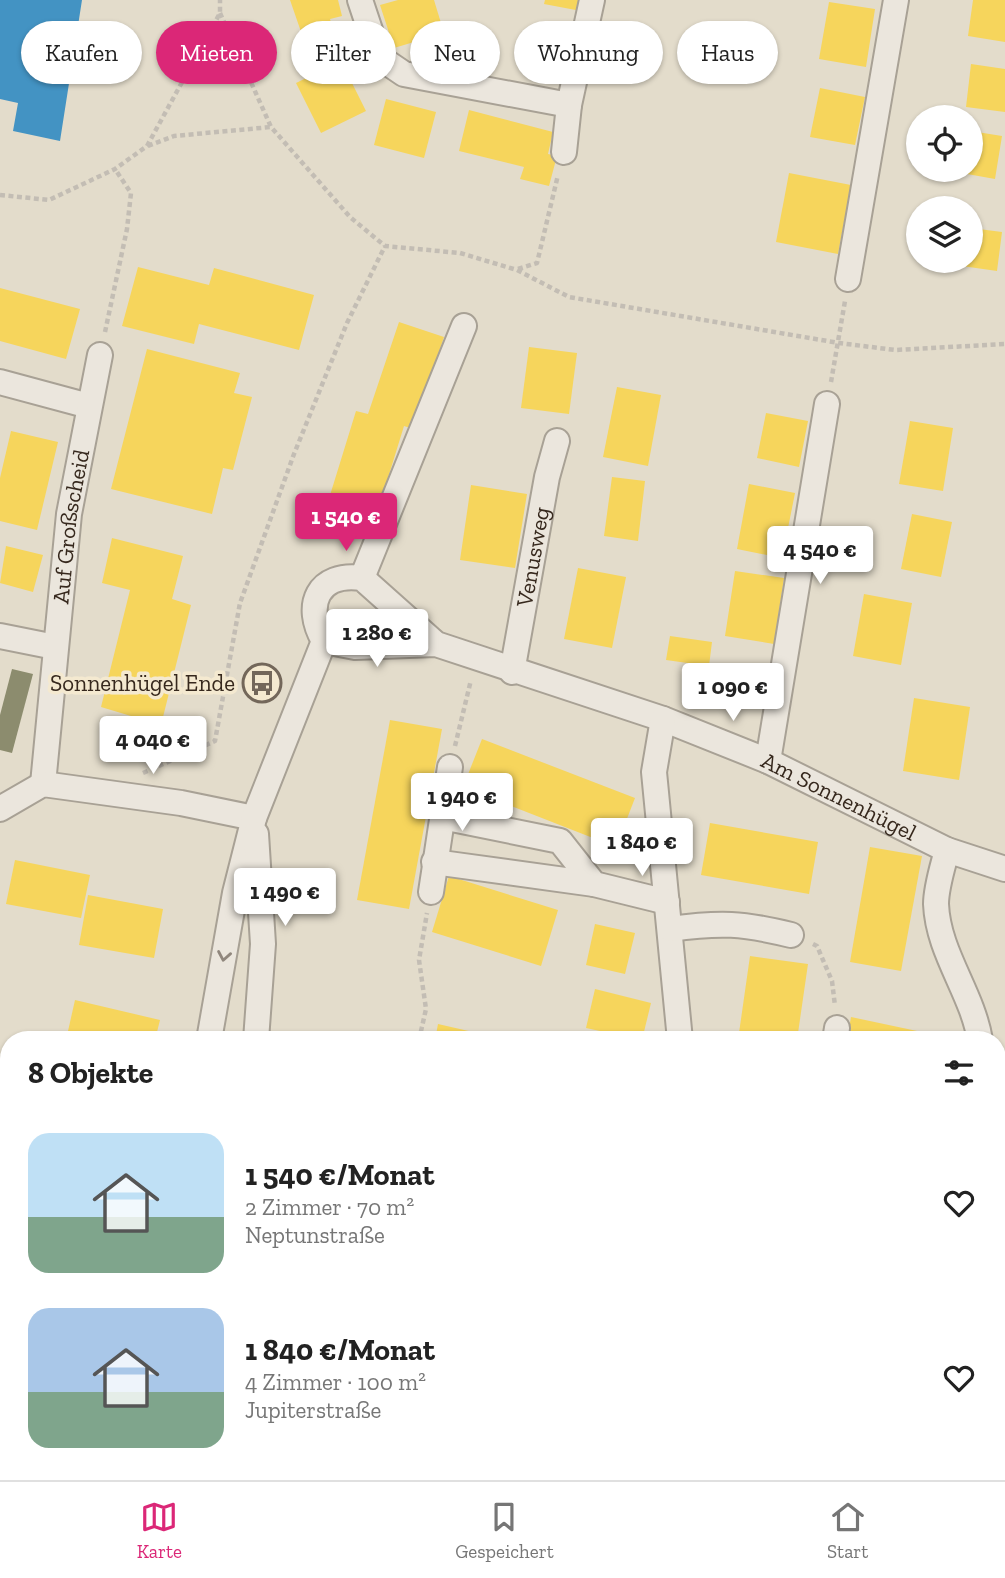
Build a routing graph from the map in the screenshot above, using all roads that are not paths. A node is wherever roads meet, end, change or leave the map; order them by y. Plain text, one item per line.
1 (360, 0) edge
2 (592, 0) edge
3 (896, 0) edge
4 (569, 106) junction
5 (564, 152) road end
6 (848, 279) road end
7 (464, 326) dead end
8 (100, 355) road end
9 (0, 382) edge
10 (827, 404) road end
11 (89, 406) junction
12 (557, 441) dead end
13 (362, 578) junction
14 (0, 636) edge
15 (324, 641) junction
16 (436, 644) junction
17 (55, 647) junction
18 (513, 671) junction
19 (663, 719) junction
20 (768, 761) junction
21 (450, 767) road end
22 (43, 784) junction
23 (0, 809) edge
24 (442, 817) junction
25 (254, 818) junction
26 (947, 850) junction
27 (434, 862) junction
28 (1005, 869) edge
29 (594, 884) junction
30 (431, 892) road end
31 (667, 902) junction
32 (670, 929) junction
33 (791, 935) road end
34 (211, 1031) edge
35 (257, 1031) edge
36 (679, 1031) edge
37 (979, 1031) edge

1 - 4 street
2 - 4 street
3 - 6 street
4 - 5 street
7 - 13 street
8 - 11 street, Auf Großscheid
9 - 11 street
10 - 20 street
11 - 17 street, Auf Großscheid
12 - 18 street, Venusweg
13 - 15 street
13 - 16 street
14 - 17 street
15 - 16 street
15 - 25 street
16 - 18 street, Am Sonnenhügel
17 - 22 street, Auf Großscheid
18 - 19 street, Am Sonnenhügel
19 - 20 street, Am Sonnenhügel
19 - 31 street
20 - 26 street, Am Sonnenhügel
21 - 24 street
22 - 23 street
22 - 25 street
24 - 27 street
24 - 29 street
25 -> 34 street
25 - 35 street
26 - 28 street, Am Sonnenhügel
26 - 37 street
27 - 29 street
27 - 30 street
29 - 31 street
31 - 32 street
32 - 33 street
32 - 36 street

